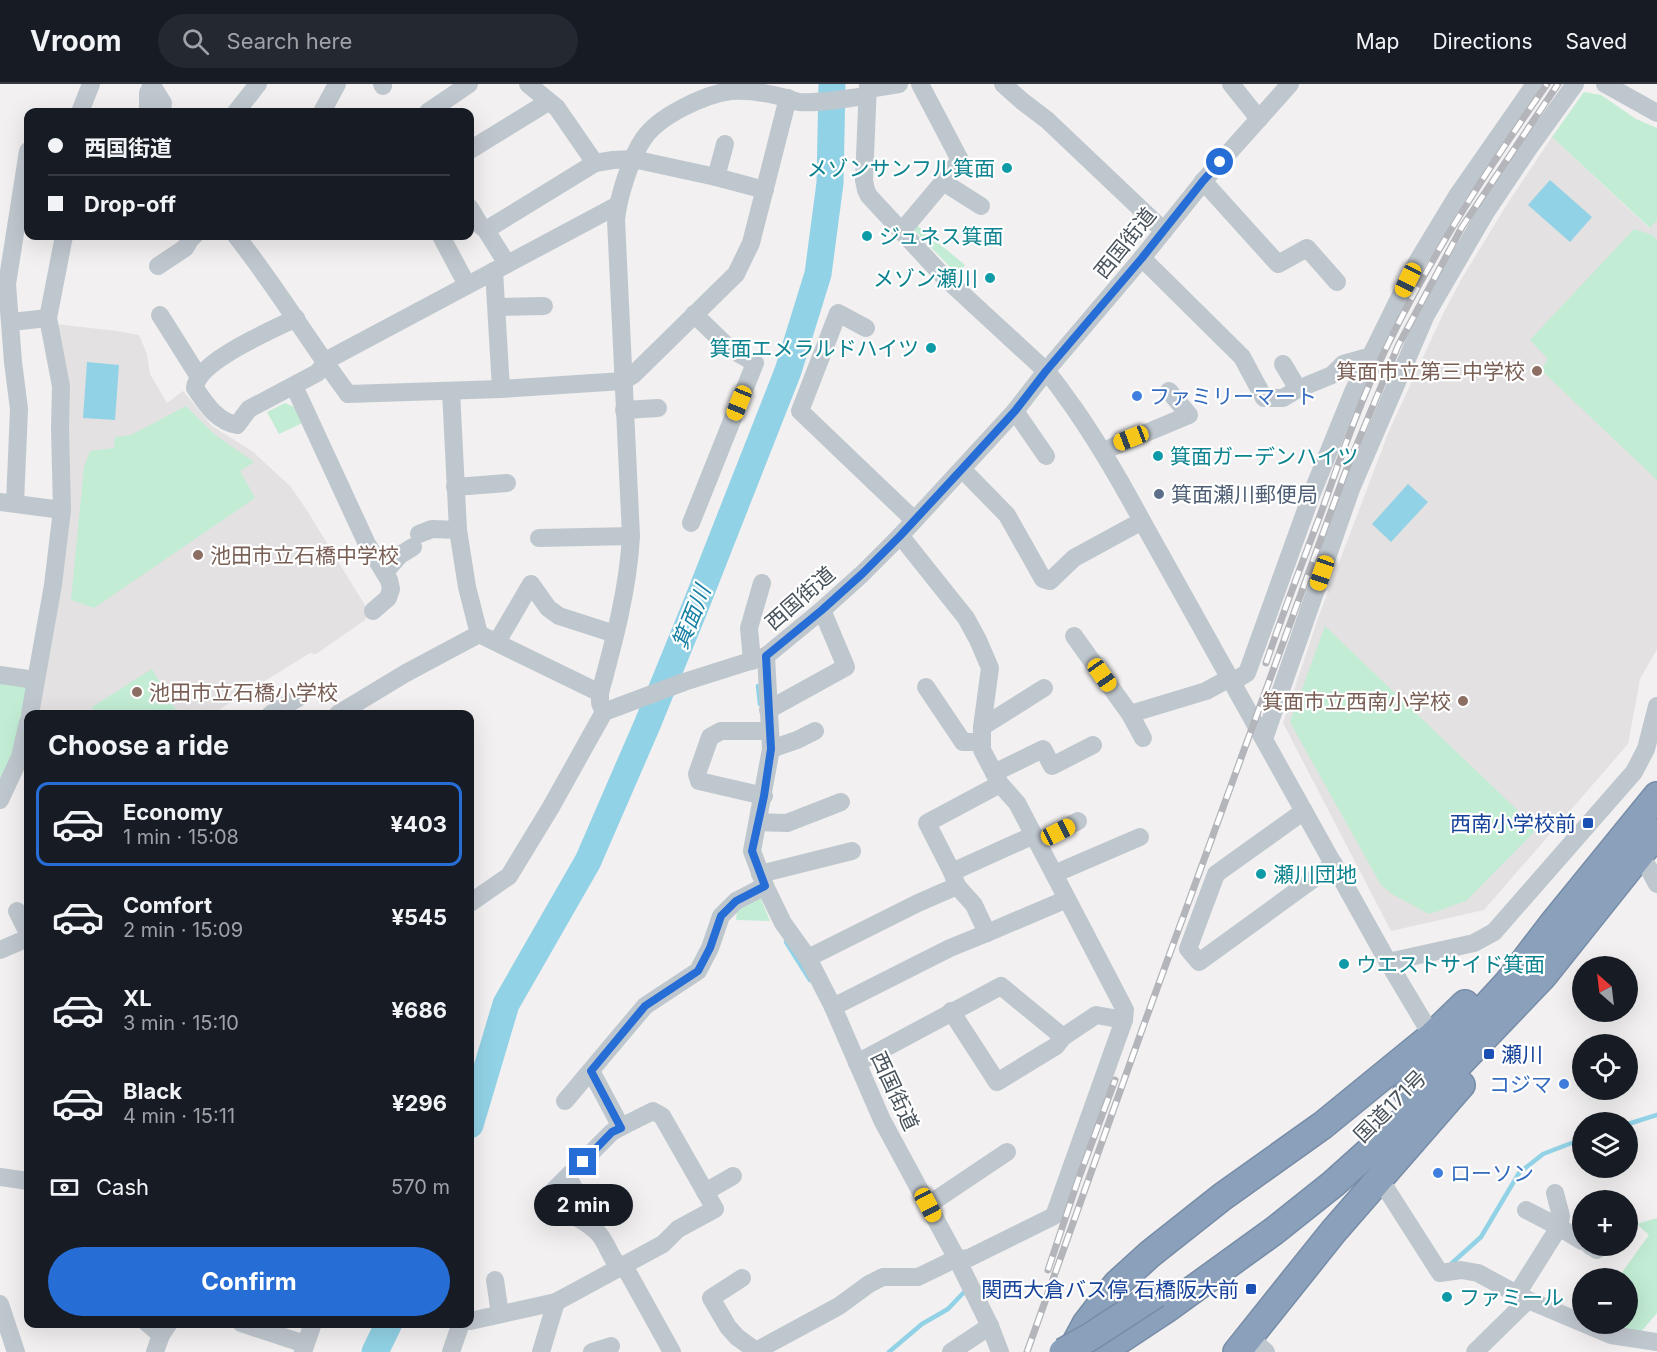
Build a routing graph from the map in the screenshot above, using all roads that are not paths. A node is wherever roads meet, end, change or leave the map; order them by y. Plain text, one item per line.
1 (91, 84) edge
2 (258, 84) edge
3 (338, 84) edge
4 (469, 84) edge
5 (528, 84) edge
6 (899, 84) edge
7 (920, 84) edge
8 (1004, 84) edge
9 (1231, 84) edge
10 (1290, 84) edge
11 (1534, 84) edge
12 (1575, 84) edge
13 (1605, 84) edge
14 (152, 85) edge
15 (752, 88) edge
16 (865, 91) edge
17 (788, 98) junction
18 (548, 102) junction
19 (82, 108) edge
20 (148, 108) edge
21 (162, 108) edge
22 (239, 108) edge
23 (324, 108) edge
24 (434, 108) edge
25 (1657, 113) edge
26 (1259, 118) junction
27 (724, 144) dead end
28 (474, 148) edge
29 (633, 159) junction
30 (596, 163) junction
31 (24, 177) edge
32 (716, 177) junction
33 (1203, 181) junction
34 (943, 182) junction
35 (765, 190) junction
36 (618, 205) junction
37 (981, 206) dead end
38 (474, 215) edge
39 (486, 230) junction
40 (1164, 231) junction
41 (901, 232) junction
42 (63, 240) edge
43 (190, 240) edge
44 (243, 240) edge
45 (443, 240) edge
46 (1142, 258) junction
47 (158, 266) dead end
48 (501, 268) junction
49 (1337, 282) dead end
50 (467, 285) junction
51 (544, 306) dead end
52 (497, 307) junction
53 (694, 314) junction
54 (48, 318) junction
55 (296, 318) junction
56 (11, 322) junction
57 (163, 326) dead end
58 (866, 328) dead end
59 (1371, 356) junction
60 (326, 364) junction
61 (1282, 364) dead end
62 (1046, 371) junction
63 (199, 377) junction
64 (623, 381) junction
65 (294, 386) junction
66 (501, 389) junction
67 (1298, 390) junction
68 (451, 391) junction
69 (1168, 391) dead end
70 (658, 408) dead end
71 (624, 410) junction
72 (1015, 411) junction
73 (1102, 451) junction
74 (1046, 456) dead end
75 (962, 469) junction
76 (507, 483) dead end
77 (455, 487) junction
78 (7, 503) edge
79 (62, 510) junction
80 (914, 520) junction
81 (1142, 521) junction
82 (691, 523) dead end
83 (458, 530) junction
84 (631, 536) junction
85 (900, 536) junction
86 (539, 538) dead end
87 (385, 572) junction
88 (762, 583) dead end
89 (822, 610) junction
90 (373, 611) dead end
91 (479, 634) junction
92 (615, 634) junction
93 (1074, 636) dead end
94 (497, 642) junction
95 (759, 659) junction
96 (0, 675) edge
97 (35, 680) junction
98 (1231, 680) junction
99 (1044, 688) dead end
100 (600, 693) junction
101 (927, 695) dead end
102 (298, 698) dead end
103 (1657, 706) edge
104 (31, 710) edge
105 (278, 710) edge
106 (345, 710) edge
107 (768, 710) junction
108 (604, 712) junction
109 (1130, 714) junction
110 (770, 730) junction
111 (815, 731) dead end
112 (981, 735) junction
113 (1143, 738) dead end
114 (1264, 739) junction
115 (24, 740) edge
116 (1093, 745) dead end
117 (771, 749) junction
118 (997, 778) junction
119 (764, 796) junction
120 (1657, 796) edge
121 (0, 800) edge
122 (841, 802) dead end
123 (1304, 811) junction
124 (1078, 821) dead end
125 (758, 822) junction
126 (1657, 833) edge
127 (1140, 837) dead end
128 (1036, 838) junction
129 (852, 851) dead end
130 (1637, 858) junction
131 (1334, 864) junction
132 (1054, 874) junction
133 (954, 879) junction
134 (763, 880) junction
135 (1657, 884) edge
136 (474, 895) edge
137 (1067, 899) junction
138 (17, 911) dead end
139 (1552, 924) junction
140 (24, 929) edge
141 (987, 933) junction
142 (24, 941) edge
143 (0, 950) edge
144 (808, 958) junction
145 (1388, 962) junction
146 (1543, 976) junction
147 (833, 1007) junction
148 (951, 1011) junction
149 (1124, 1020) junction
150 (1432, 1036) junction
151 (1063, 1037) junction
152 (857, 1063) junction
153 (591, 1071) junction
154 (565, 1101) dead end
155 (621, 1128) junction
156 (1007, 1152) dead end
157 (734, 1176) dead end
158 (0, 1177) edge
159 (568, 1177) junction
160 (24, 1180) edge
161 (1379, 1182) junction
162 (705, 1191) junction
163 (1555, 1193) dead end
164 (928, 1205) junction
165 (1526, 1210) dead end
166 (1559, 1227) junction
167 (599, 1234) junction
168 (1572, 1235) edge
169 (952, 1261) junction
170 (619, 1267) junction
171 (742, 1278) dead end
172 (495, 1280) dead end
173 (1522, 1297) junction
174 (1161, 1301) junction
175 (556, 1302) junction
176 (0, 1304) edge
177 (500, 1314) junction
178 (474, 1320) edge
179 (990, 1326) junction
180 (254, 1328) edge
181 (310, 1328) edge
182 (459, 1328) edge
183 (165, 1329) edge
184 (1657, 1342) edge
185 (611, 1346) dead end
186 (1250, 1347) edge
187 (304, 1348) edge
188 (756, 1351) edge
189 (16, 1352) edge
190 (155, 1352) edge
191 (451, 1352) edge
192 (541, 1352) edge
193 (592, 1352) edge
194 (672, 1352) edge
195 (951, 1352) edge
196 (1000, 1352) edge
197 (1062, 1352) edge
198 (1071, 1352) edge
199 (1101, 1352) edge
200 (1475, 1352) edge

1 - 19 street
2 - 22 street
3 - 23 street
4 - 24 street
5 - 18 street
6 - 16 street
7 - 34 street
8 - 40 street
9 - 26 street
10 - 26 street, 西国街道
11 - 59 street
12 - 114 street
13 - 25 street
14 - 20 street
14 - 21 street
15 - 17 street
15 - 29 street
16 - 17 street
16 - 41 street
17 - 35 street
18 - 28 street
18 - 30 street
26 - 33 street, 西国街道
27 - 32 street
29 - 30 street
29 - 32 street
29 - 36 street
30 - 39 street
31 - 56 street
32 - 35 street
33 - 40 street, 西国街道
33 - 49 street
34 - 37 street
34 - 41 street
35 - 53 street
36 - 48 street
36 - 64 street
38 - 39 street
39 - 48 street
40 - 46 street, 西国街道
41 - 62 street
42 - 54 street
43 - 47 street
44 - 55 street
45 - 50 street
46 - 62 street, 西国街道
46 - 67 street
48 - 50 street
48 - 52 street
50 - 60 street
51 - 52 street
52 - 66 street
53 - 64 street
53 - 82 street
54 - 56 street
54 - 79 street
55 - 60 street
55 - 63 street
56 - 78 street
57 - 63 street
58 - 80 street
59 - 67 street
59 - 98 street
60 - 65 street
60 - 68 street
61 - 67 street
62 - 72 street, 西国街道
62 - 73 street
63 - 65 street
64 - 66 street
64 - 71 street
65 - 87 street
66 - 68 street
68 - 77 street
69 - 73 street
70 - 71 street
71 - 84 street
72 - 74 street
72 - 75 street, 西国街道
73 - 81 street
75 - 80 street, 西国街道
75 - 81 street
76 - 77 street
77 - 83 street
78 - 79 street
79 - 97 street
80 - 85 street, 西国街道
81 - 98 street
83 - 87 street
83 - 91 street
84 - 86 street
84 - 92 street
85 - 89 street, 西国街道
85 - 112 street
87 - 90 street
88 - 95 street
89 - 95 street, 西国街道
89 - 107 street
91 - 94 street
91 - 106 street
92 - 94 street
92 - 100 street
93 - 109 street
94 - 100 street
95 - 107 street, 西国街道
95 - 108 street
96 - 97 street
97 - 104 street
98 - 109 street
98 - 114 street
99 - 112 street
100 - 108 street
101 - 112 street
102 - 105 street
103 - 145 street
107 - 110 street, 西国街道
108 - 136 street
109 - 113 street
110 - 117 street, 西国街道
110 - 119 street
111 - 117 street
112 - 118 street
114 - 123 street
115 - 121 street
116 - 118 street
117 - 119 street, 西国街道
118 - 128 street
118 - 133 street
119 - 125 street, 西国街道
120 - 139 highway, 国道171号
122 - 125 street
123 - 131 street
123 - 131 street
124 - 128 street
125 - 134 street, 西国街道
126 - 130 highway, 国道171号
127 - 132 street
128 - 132 street
128 - 133 street
129 - 134 street
130 - 135 street
130 - 146 highway, 国道171号
131 - 145 street
132 - 137 street
133 - 141 street
133 - 144 street
134 - 144 street, 西国街道
134 - 153 street
137 - 141 street
137 - 149 street
138 - 140 street
139 - 150 highway
139 - 174 highway, 国道171号
141 - 147 street
142 - 143 street
144 - 147 street, 西国街道
145 - 150 street
146 - 161 highway
146 - 174 highway, 国道171号
147 - 152 street, 西国街道
148 - 151 street
148 - 151 street
148 - 152 street
149 - 151 street
149 - 169 street
150 - 198 highway
152 - 164 street, 西国街道
153 - 154 street
153 - 155 street
155 - 159 street
155 - 162 street
156 - 164 street
157 - 162 street
158 - 160 street
159 - 167 street
159 - 167 street
161 - 173 street
161 - 186 highway
162 - 170 street
163 - 166 street
164 - 169 street, 西国街道
165 - 166 street
166 - 168 street
166 - 173 street
167 - 170 street
169 - 179 street, 西国街道
169 - 188 street
170 - 175 street
170 - 194 street
171 - 188 street
172 - 177 street
173 - 184 street
173 - 200 street
174 - 197 highway, 国道171号, bridge
174 - 199 highway, 国道171号
175 - 177 street
175 - 192 street
176 - 189 street
177 - 178 street
179 - 195 street
179 - 196 street, 西国街道
180 - 187 street
181 - 187 street
182 - 191 street
183 - 190 street
185 - 193 street

